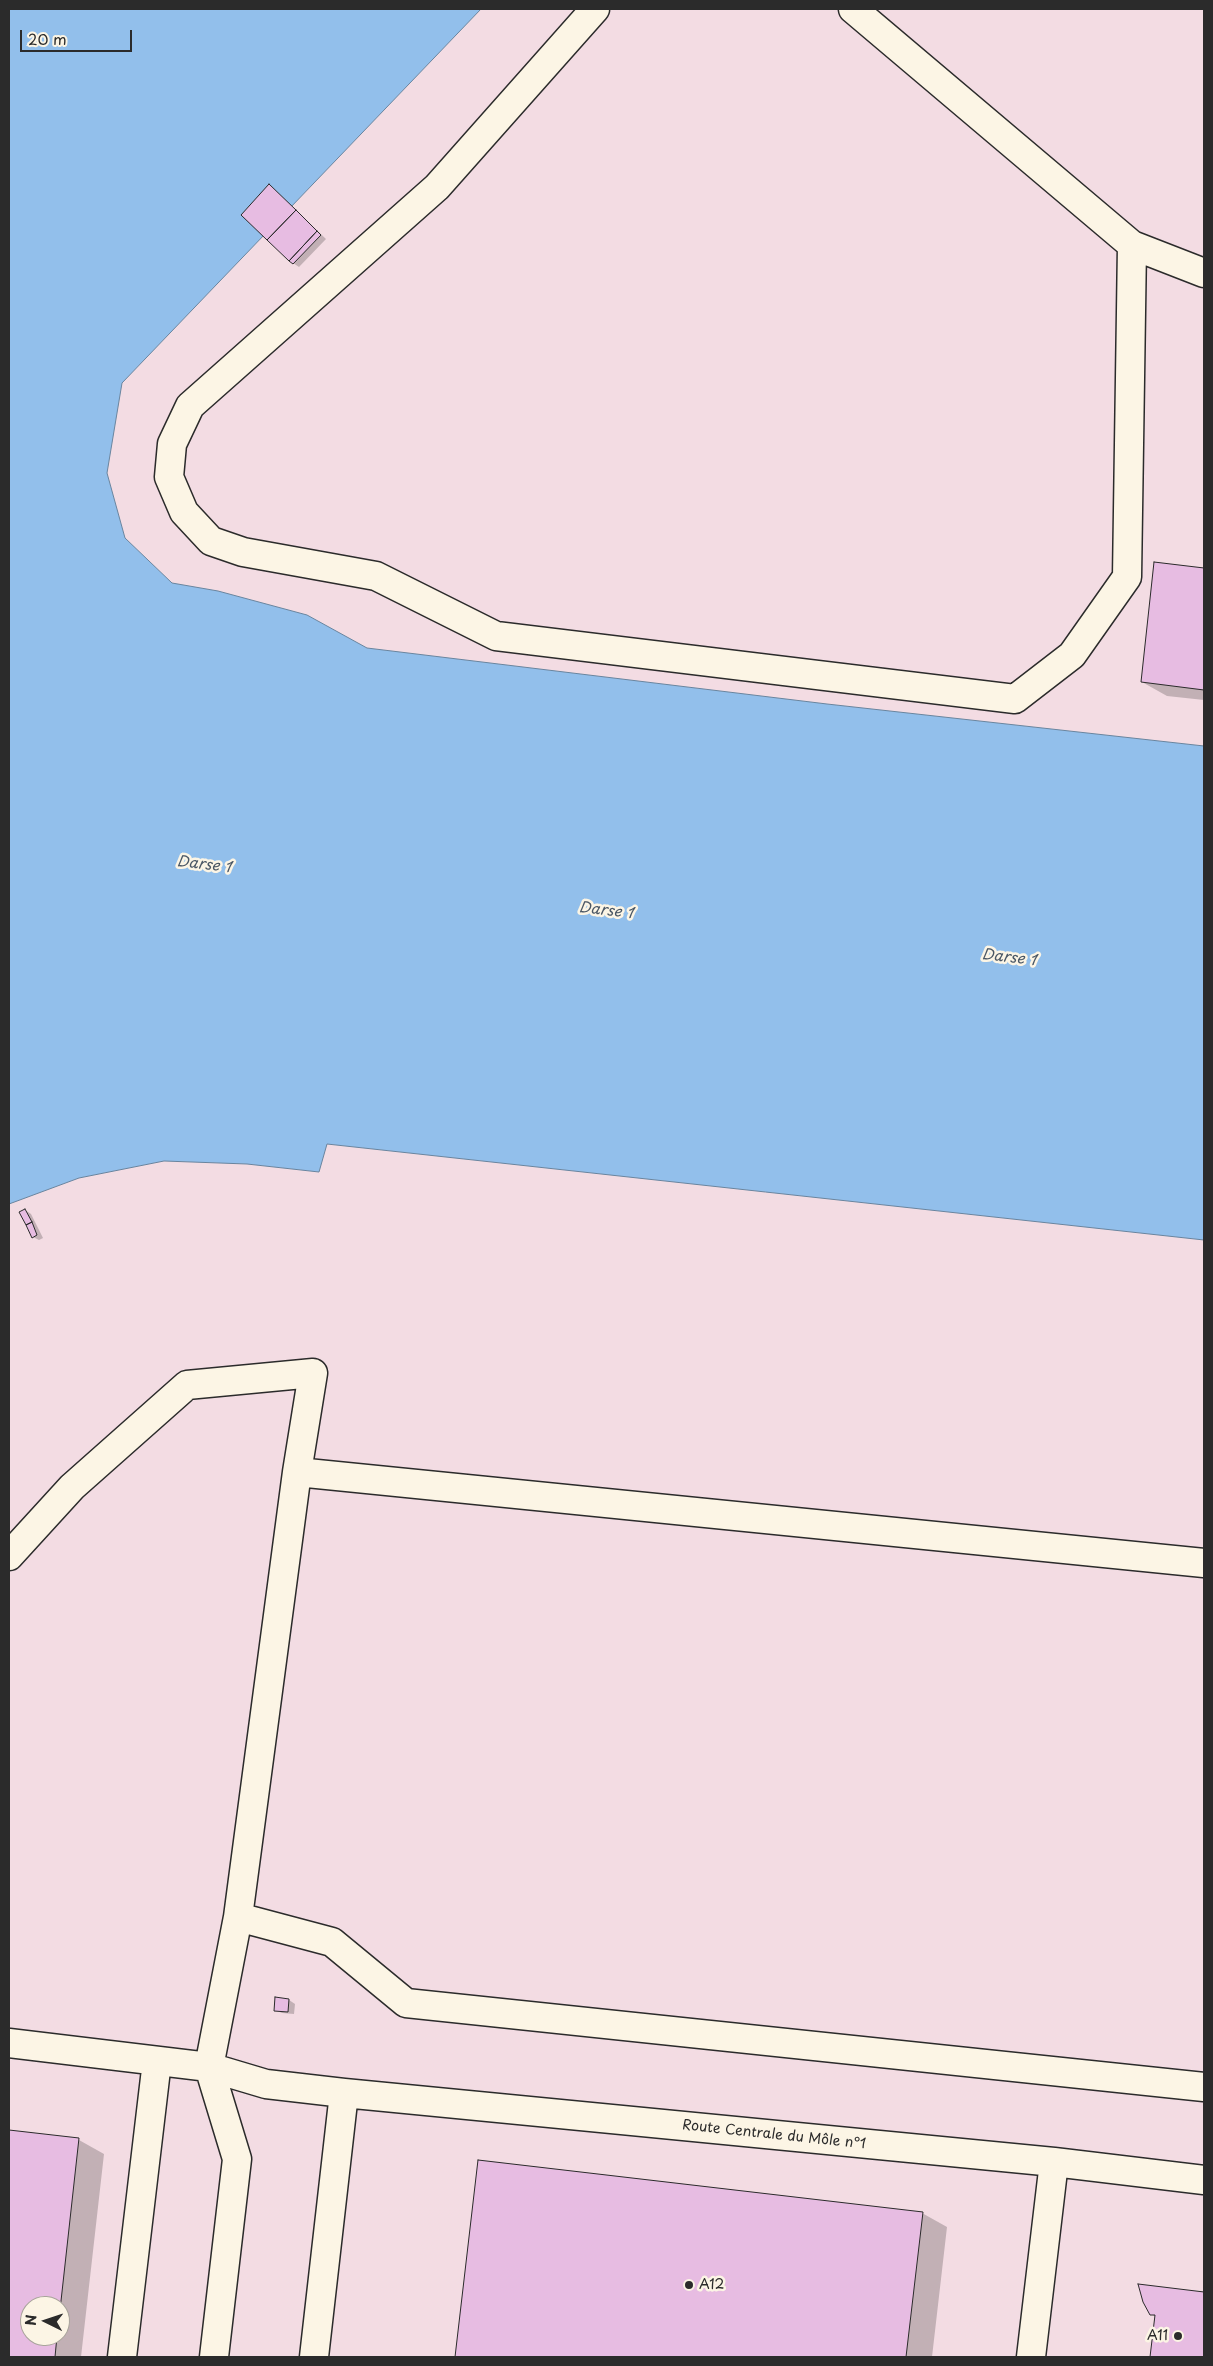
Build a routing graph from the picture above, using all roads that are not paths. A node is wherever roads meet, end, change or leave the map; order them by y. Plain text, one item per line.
1 (595, 9) edge
2 (853, 9) edge
3 (1132, 245) junction
4 (1204, 272) edge
5 (297, 1472) junction
6 (9, 1556) edge
7 (1204, 1563) edge
8 (238, 1917) junction
9 (9, 2044) edge
10 (157, 2061) junction
11 (209, 2067) junction
12 (1204, 2087) edge
13 (344, 2093) junction
14 (1054, 2162) junction
15 (1204, 2180) edge
16 (122, 2357) edge
17 (214, 2357) edge
18 (314, 2357) edge
19 (1031, 2357) edge

1 - 3 street
2 - 3 street
3 - 4 street
5 - 6 street
5 - 7 street
5 - 8 street
8 - 11 street
8 - 12 street
9 - 10 street, Route Centrale du Môle n°1
10 - 11 street, Route Centrale du Môle n°1
10 - 16 street
11 - 13 street, Route Centrale du Môle n°1
11 - 17 street
13 - 14 street, Route Centrale du Môle n°1
13 - 18 street
14 - 15 street, Route Centrale du Môle n°1
14 - 19 street

